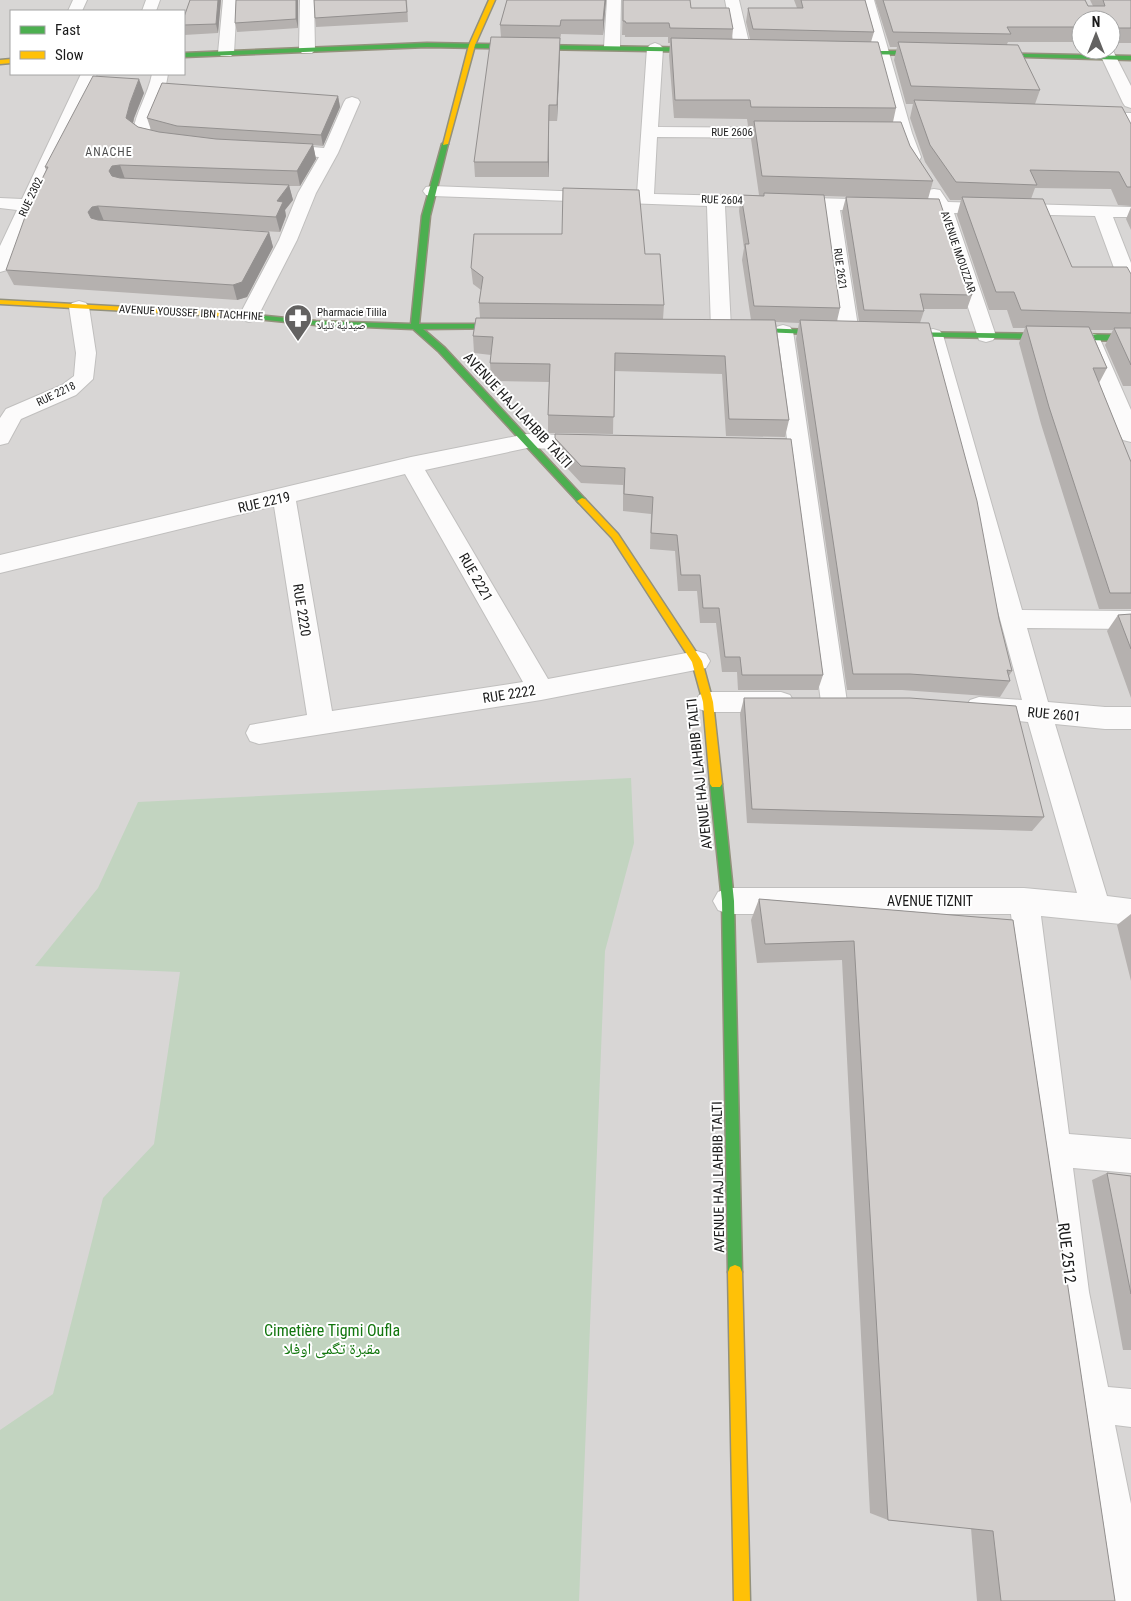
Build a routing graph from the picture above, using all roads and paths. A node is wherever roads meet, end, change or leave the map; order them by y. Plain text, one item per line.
1 (230, 0) edge
2 (306, 0) edge
3 (492, 0) edge
4 (614, 0) edge
5 (732, 0) edge
6 (867, 0) edge
7 (472, 45) junction
8 (612, 47) junction
9 (655, 48) junction
10 (307, 50) junction
11 (738, 50) joint
12 (832, 52) edge
13 (226, 53) junction
14 (881, 53) junction
15 (940, 54) edge
16 (970, 54) edge
17 (1071, 54) edge
18 (185, 55) edge
19 (1111, 60) edge
20 (89, 75) edge
21 (160, 75) edge
22 (352, 102) dead end
23 (1131, 103) edge
24 (898, 111) junction
25 (918, 112) edge
26 (1073, 116) edge
27 (1131, 118) edge
28 (650, 132) junction
29 (805, 132) edge
30 (884, 132) edge
31 (904, 132) junction
32 (187, 144) edge
33 (260, 148) edge
34 (330, 153) junction
35 (432, 191) junction
36 (287, 192) edge
37 (307, 193) junction
38 (645, 199) junction
39 (716, 200) junction
40 (0, 203) edge
41 (830, 204) junction
42 (28, 205) junction
43 (944, 207) junction
44 (1102, 212) junction
45 (1131, 212) edge
46 (270, 239) edge
47 (288, 240) junction
48 (1, 262) edge
49 (1131, 287) edge
50 (0, 302) edge
51 (79, 307) junction
52 (249, 316) junction
53 (521, 326) edge
54 (415, 327) junction
55 (716, 329) joint
56 (783, 331) junction
57 (854, 333) joint
58 (886, 334) edge
59 (933, 335) junction
60 (986, 336) junction
61 (1090, 338) junction
62 (1131, 338) edge
63 (6, 413) edge
64 (1131, 435) edge
65 (0, 438) edge
66 (527, 442) junction
67 (615, 443) edge
68 (731, 445) edge
69 (799, 447) junction
70 (411, 465) junction
71 (284, 497) junction
72 (2, 556) edge
73 (1012, 619) junction
74 (1131, 620) edge
75 (697, 661) junction
76 (541, 690) junction
77 (708, 702) junction
78 (951, 705) edge
79 (1038, 712) junction
80 (1131, 718) edge
81 (321, 723) junction
82 (259, 733) dead end
83 (728, 900) junction
84 (1024, 901) junction
85 (1096, 909) junction
86 (1131, 912) edge
87 (1054, 1150) junction
88 (1131, 1156) edge
89 (1092, 1404) junction
90 (1131, 1408) edge
91 (742, 1601) edge
92 (1130, 1601) edge

1 - 13 street
2 - 10 street
3 - 7 street
4 - 8 street
5 - 11 street
6 - 14 street, AVENUE IMOUZZAR
7 - 8 street
7 - 10 street
7 - 35 street
8 - 9 street
9 - 11 street
9 - 28 street
10 - 13 street
12 - 14 street
13 - 18 street
14 - 15 street
14 - 24 street, AVENUE IMOUZZAR
16 - 17 street
19 - 23 street
20 - 42 street, RUE 2302
21 - 32 street
22 - 34 street
24 - 25 street
24 - 31 street, AVENUE IMOUZZAR
26 - 27 street
28 - 29 street, RUE 2606
28 - 38 street
30 - 31 street
31 - 43 street, AVENUE IMOUZZAR
33 - 34 street
34 - 37 street
35 - 38 street, RUE 2604
35 - 54 street
36 - 37 street
37 - 47 street
38 - 39 street, RUE 2604
39 - 41 street, RUE 2604
39 - 55 street
40 - 42 street
41 - 43 street, RUE 2604
41 - 57 street, RUE 2621
42 - 48 street, RUE 2302
43 - 44 street, RUE 2604
43 - 60 street, AVENUE IMOUZZAR
44 - 45 street, RUE 2604
44 - 49 street
46 - 47 street
47 - 52 street
50 - 51 street, AVENUE YOUSSEF IBN TACHFINE
51 - 52 street, AVENUE YOUSSEF IBN TACHFINE
51 - 63 street, RUE 2218
52 - 54 street, AVENUE YOUSSEF IBN TACHFINE
53 - 54 street, AVENUE YOUSSEF IBN TACHFINE
54 - 66 street, AVENUE HAJ LAHBIB TALTI
55 - 56 street
56 - 57 street
56 - 69 street
58 - 59 street
59 - 60 street
59 - 73 street
60 - 61 street
61 - 62 street
61 - 64 street
63 - 65 street, RUE 2218
66 - 67 street, RUE 2219
66 - 70 street, RUE 2219
66 - 75 street, AVENUE HAJ LAHBIB TALTI
68 - 69 street
69 - 77 street
70 - 71 street, RUE 2219
70 - 76 street, RUE 2221
71 - 72 street, RUE 2219
71 - 81 street, RUE 2220
73 - 74 street
73 - 79 street
75 - 76 street, RUE 2222
75 - 77 street, AVENUE HAJ LAHBIB TALTI
76 - 81 street, RUE 2222
77 - 83 street, AVENUE HAJ LAHBIB TALTI
78 - 79 street, RUE 2601
79 - 80 street, RUE 2601
79 - 85 street
81 - 82 street, RUE 2222
83 - 84 street, AVENUE TIZNIT
83 - 91 street, AVENUE HAJ LAHBIB TALTI
84 - 85 street, AVENUE TIZNIT
84 - 87 street, RUE 2512
85 - 86 street, AVENUE TIZNIT
87 - 88 street
87 - 89 street, RUE 2512
89 - 90 street
89 - 92 street, RUE 2512

